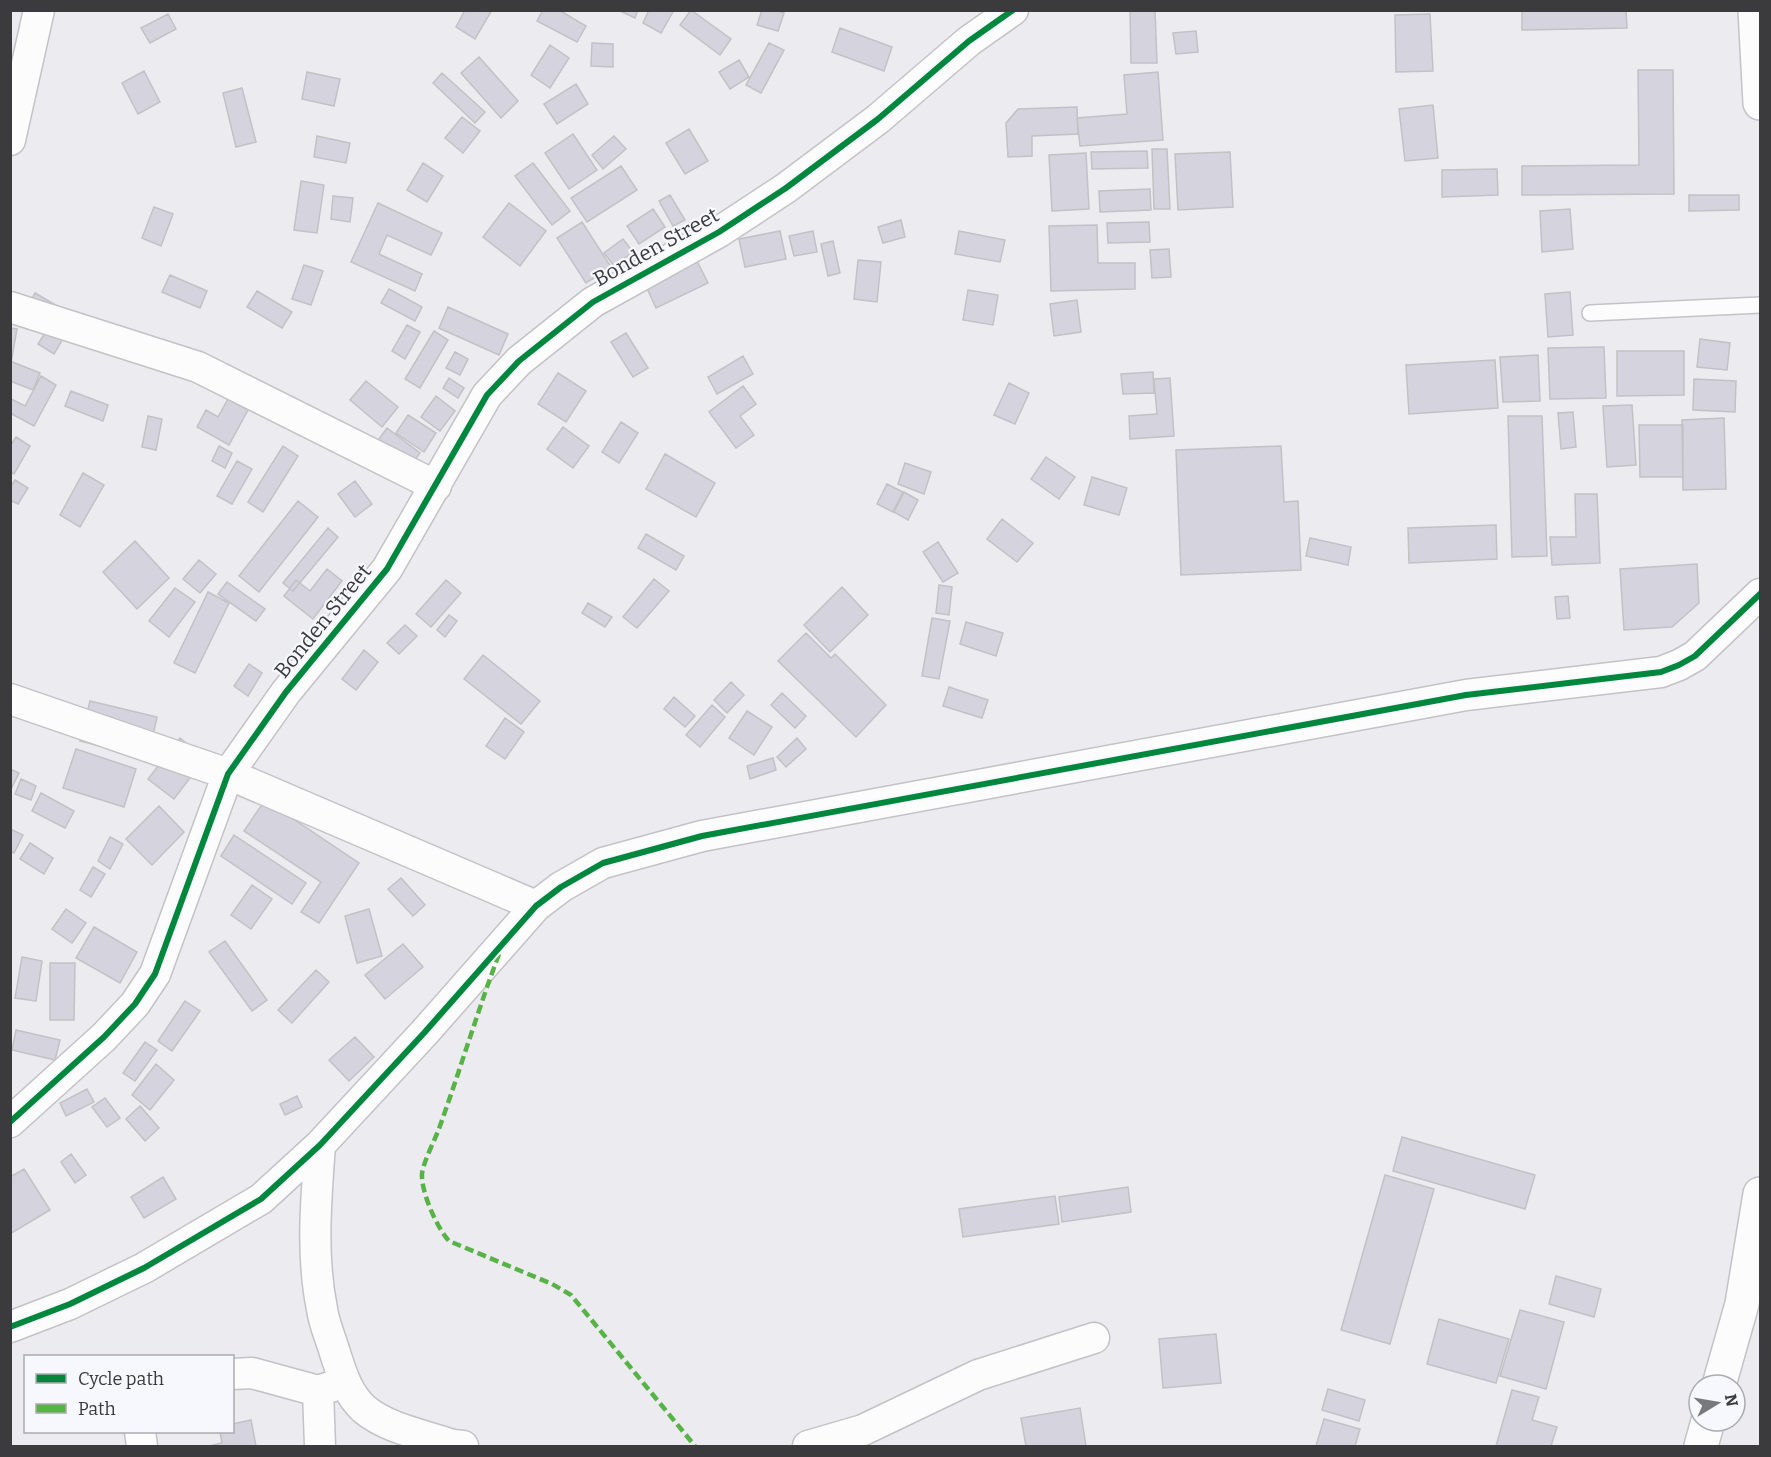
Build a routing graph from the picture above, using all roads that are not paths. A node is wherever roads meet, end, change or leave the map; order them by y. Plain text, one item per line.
1 (39, 10) edge
2 (1013, 10) edge
3 (1755, 10) edge
4 (1761, 103) edge
5 (10, 140) edge
6 (1761, 305) edge
7 (10, 307) edge
8 (1590, 313) dead end
9 (436, 486) junction
10 (1761, 594) edge
11 (10, 699) edge
12 (228, 774) junction
13 (536, 906) junction
14 (10, 1122) edge
15 (320, 1145) junction
16 (1761, 1194) edge
17 (10, 1327) edge
18 (1094, 1338) dead end
19 (1722, 1373) edge
20 (234, 1374) edge
21 (331, 1386) junction
22 (320, 1446) edge
23 (463, 1446) edge
24 (808, 1446) edge

1 - 5 street
2 - 9 street, Bonden Street
3 - 4 main road
6 - 8 lane
7 - 9 street
9 - 12 street, Bonden Street
10 - 13 street
11 - 12 street
12 - 13 street
12 - 14 street, Bonden Street
13 - 15 street
15 - 17 street
15 - 21 street
16 - 19 main road
18 - 24 street
20 - 21 street
21 - 22 street
21 - 23 street

